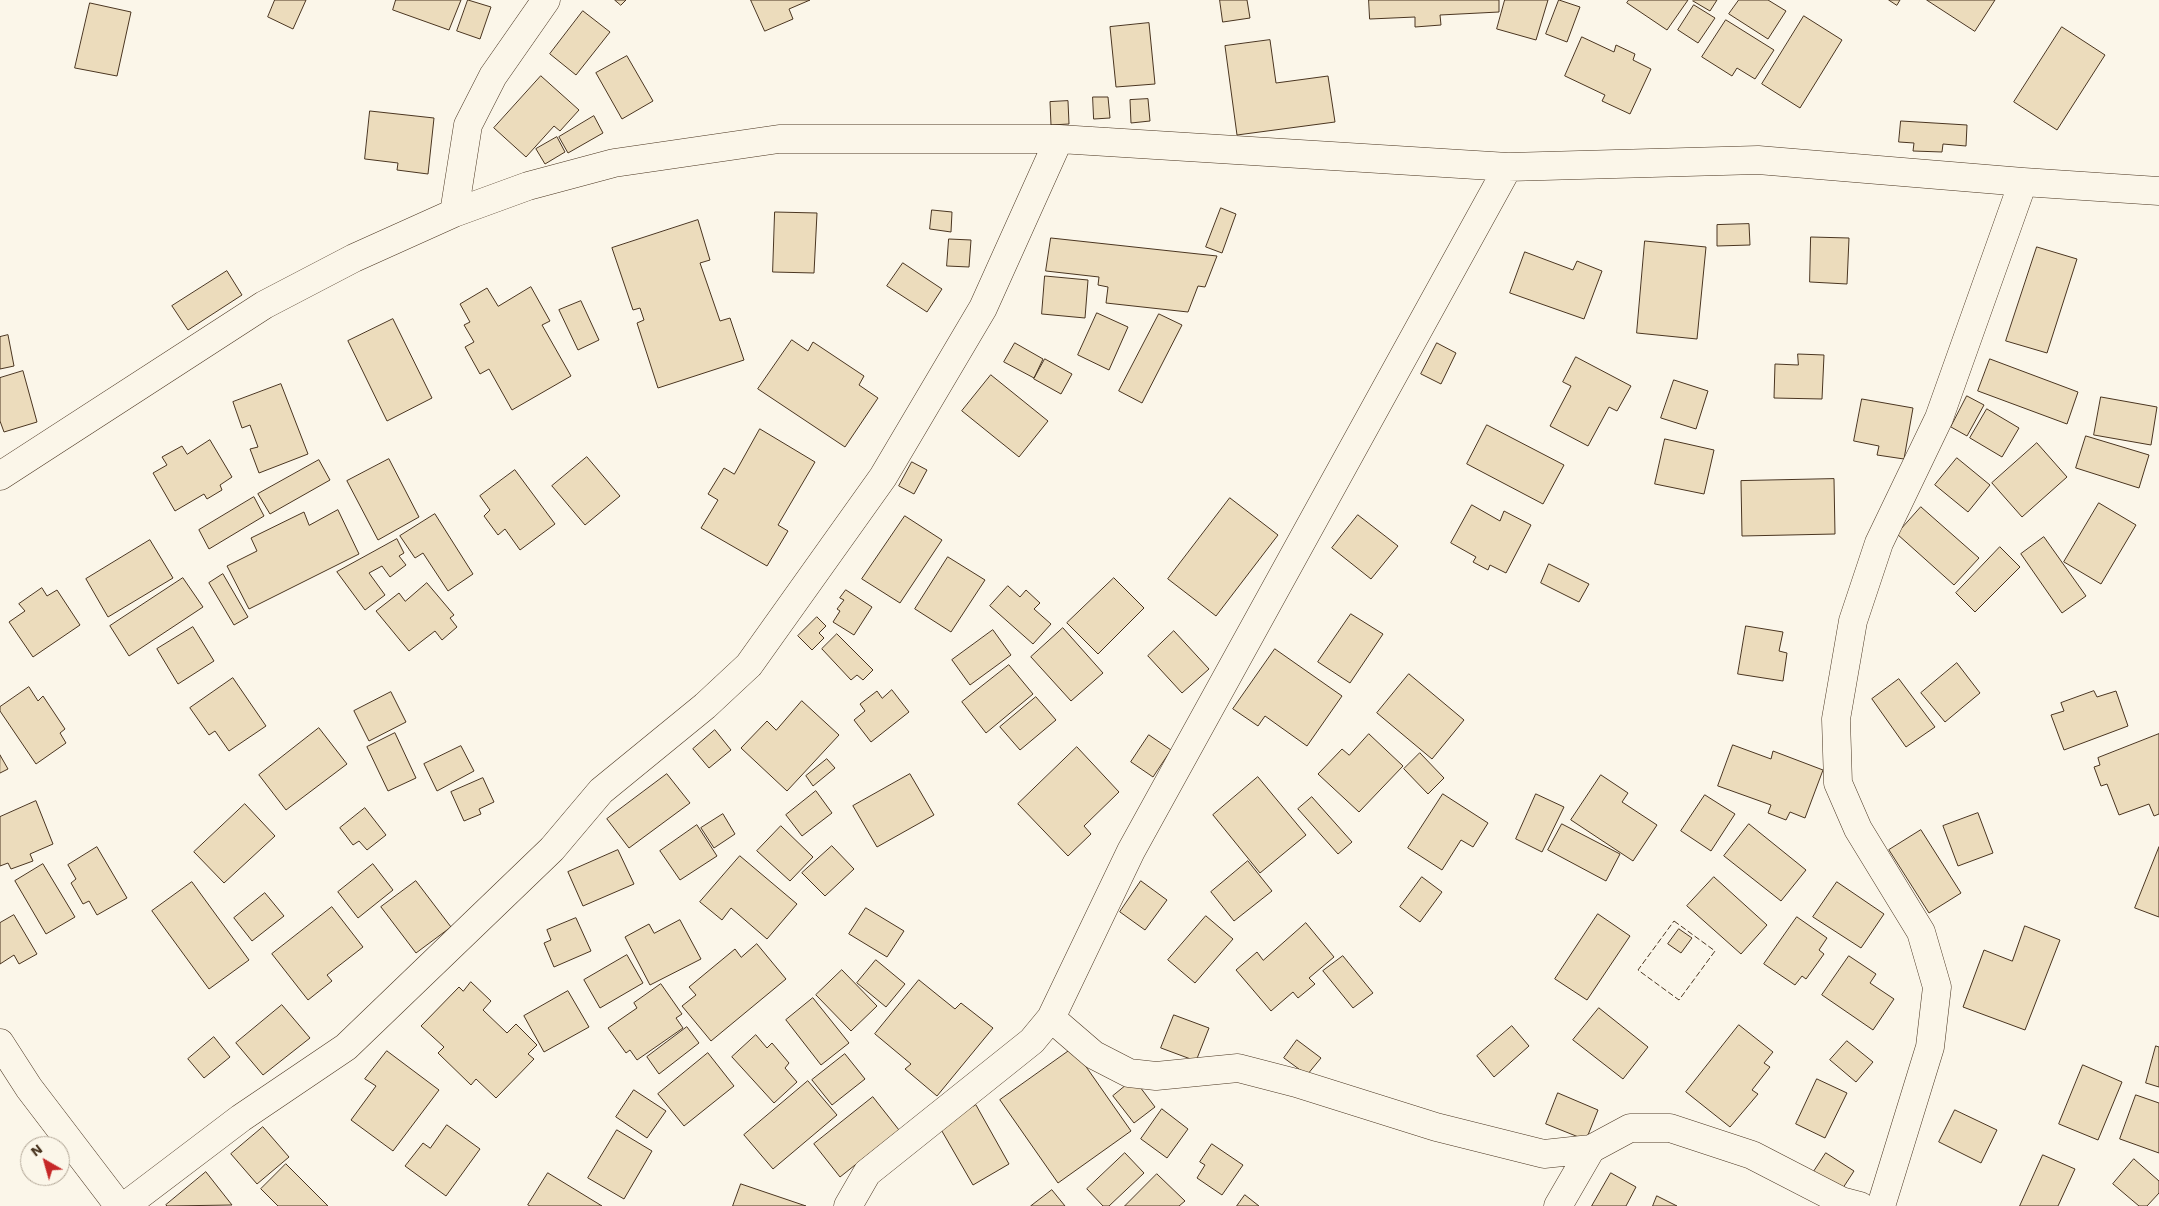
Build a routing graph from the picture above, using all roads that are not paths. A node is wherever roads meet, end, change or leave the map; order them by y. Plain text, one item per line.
1 (546, 0) edge
2 (1059, 139) junction
3 (1508, 167) junction
4 (2024, 182) junction
5 (2159, 190) edge
6 (454, 213) junction
7 (0, 476) edge
8 (1051, 1018) junction
9 (0, 1043) edge
10 (1591, 1149) junction
11 (119, 1206) edge
12 (125, 1206) edge
13 (848, 1206) edge
14 (1558, 1206) edge
15 (1860, 1206) edge
16 (1881, 1206) edge

1 - 6 street
2 - 3 street
2 - 6 street
2 - 12 street
3 - 4 street
3 - 8 street
4 - 5 street
4 - 16 street
6 - 7 street
8 - 10 street
8 - 13 street
9 - 11 street
10 - 14 street
10 - 15 street

